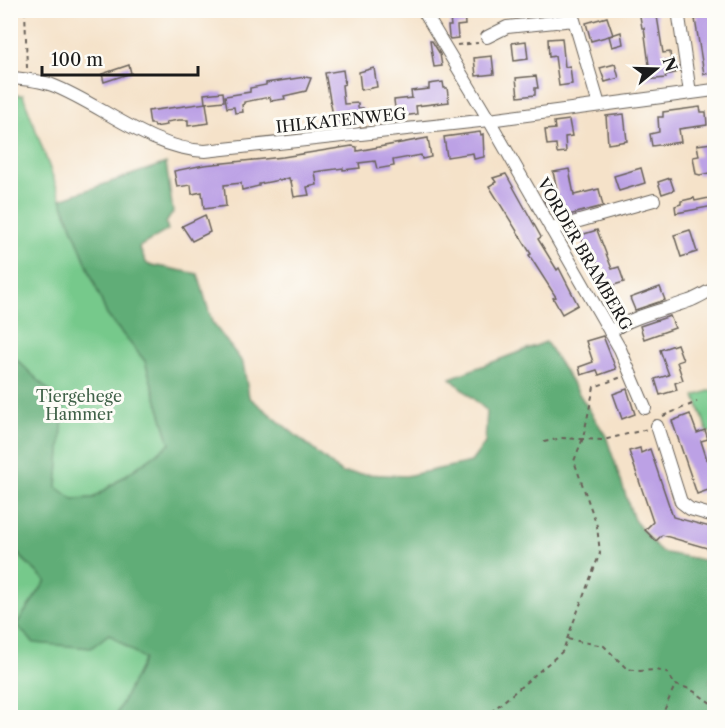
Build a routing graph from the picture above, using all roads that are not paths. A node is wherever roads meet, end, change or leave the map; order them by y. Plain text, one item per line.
1 (423, 10) edge
2 (678, 10) edge
3 (488, 37) road end
4 (10, 78) edge
5 (714, 90) edge
6 (690, 93) junction
7 (599, 105) junction
8 (489, 120) junction
9 (654, 200) dead end
10 (551, 229) junction
11 (714, 289) edge
12 (610, 332) junction
13 (645, 408) dead end
14 (657, 422) road end
15 (714, 516) edge

1 - 8 street, VORDER BRAMBERG
2 - 6 street
3 - 7 street
4 - 8 street, IHLKATENWEG
5 - 6 street, IHLKATENWEG
6 - 7 street, IHLKATENWEG
7 - 8 street, IHLKATENWEG
8 - 10 street, VORDER BRAMBERG
9 - 10 street
10 - 12 street, VORDER BRAMBERG
11 - 12 street
12 - 13 street, VORDER BRAMBERG
14 - 15 street

